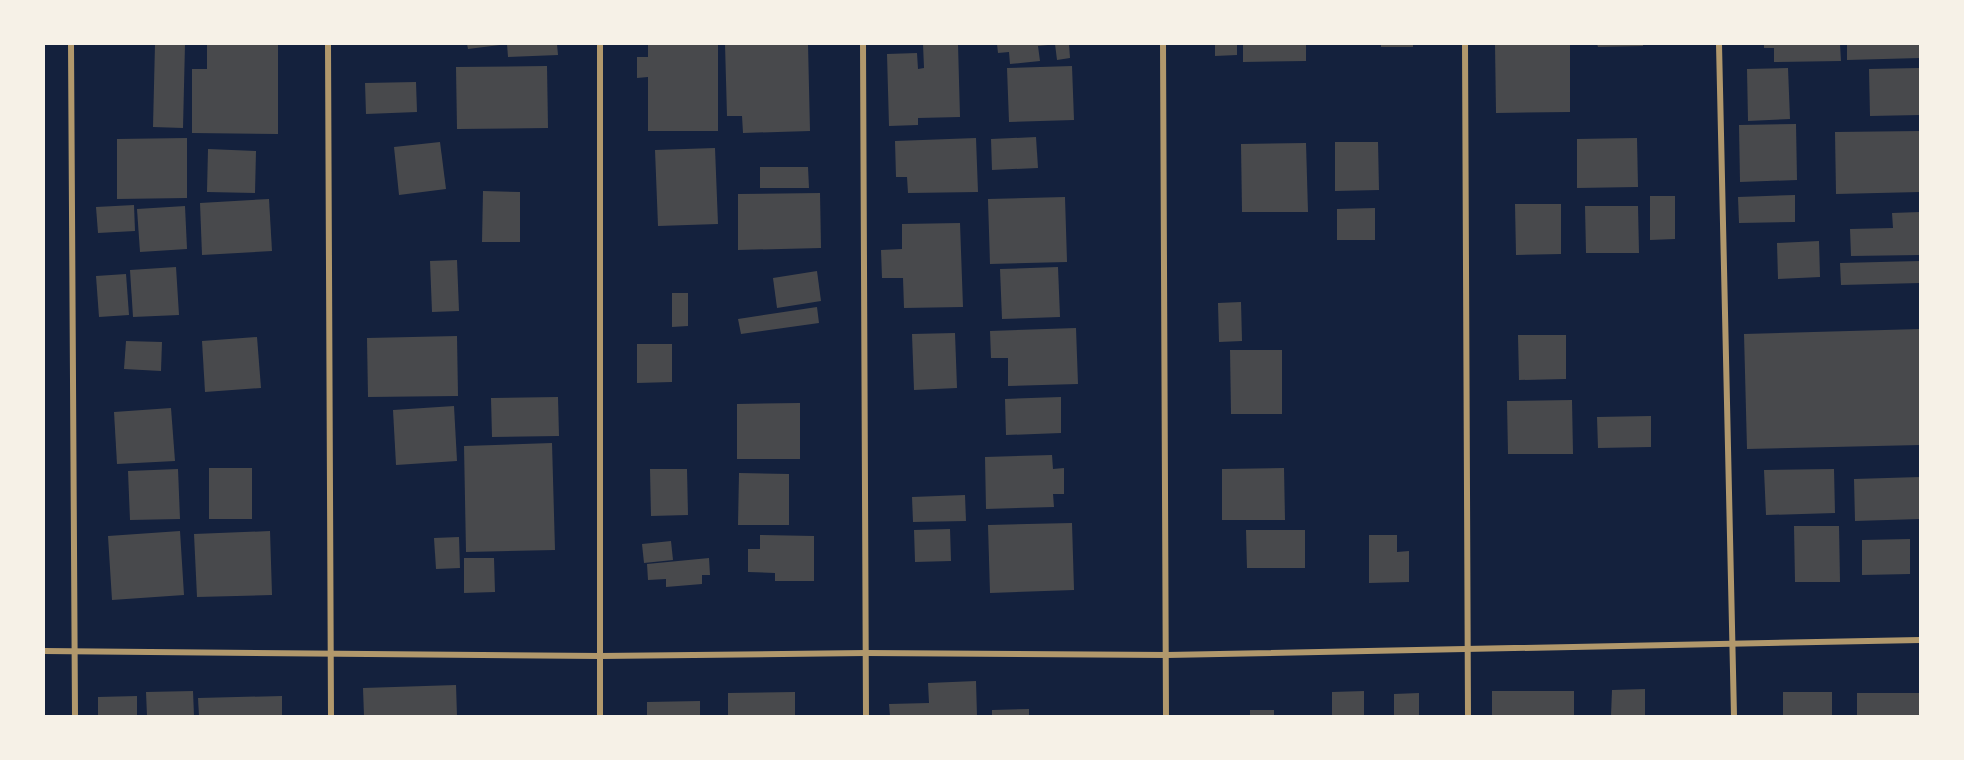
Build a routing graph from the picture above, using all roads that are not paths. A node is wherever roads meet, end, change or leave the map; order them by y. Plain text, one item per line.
1 (71, 44) edge
2 (328, 44) edge
3 (600, 44) edge
4 (863, 44) edge
5 (1162, 44) edge
6 (1466, 44) edge
7 (1719, 44) edge
8 (1920, 640) edge
9 (1733, 644) junction
10 (1468, 649) junction
11 (44, 651) edge
12 (75, 652) junction
13 (866, 653) junction
14 (331, 655) junction
15 (1167, 655) junction
16 (600, 656) junction
17 (75, 717) edge
18 (331, 717) edge
19 (600, 717) edge
20 (866, 717) edge
21 (1166, 717) edge
22 (1468, 717) edge
23 (1734, 717) edge

1 - 12 street
2 - 14 street
3 - 16 street
4 - 13 street
5 - 15 street
6 - 10 street
7 - 9 street
8 - 9 street
9 - 10 street
9 - 23 street
10 - 15 street
10 - 22 street
11 - 12 street
12 - 14 street
12 - 17 street
13 - 15 street
13 - 16 street
13 - 20 street
14 - 16 street
14 - 18 street
15 - 21 street
16 - 19 street

